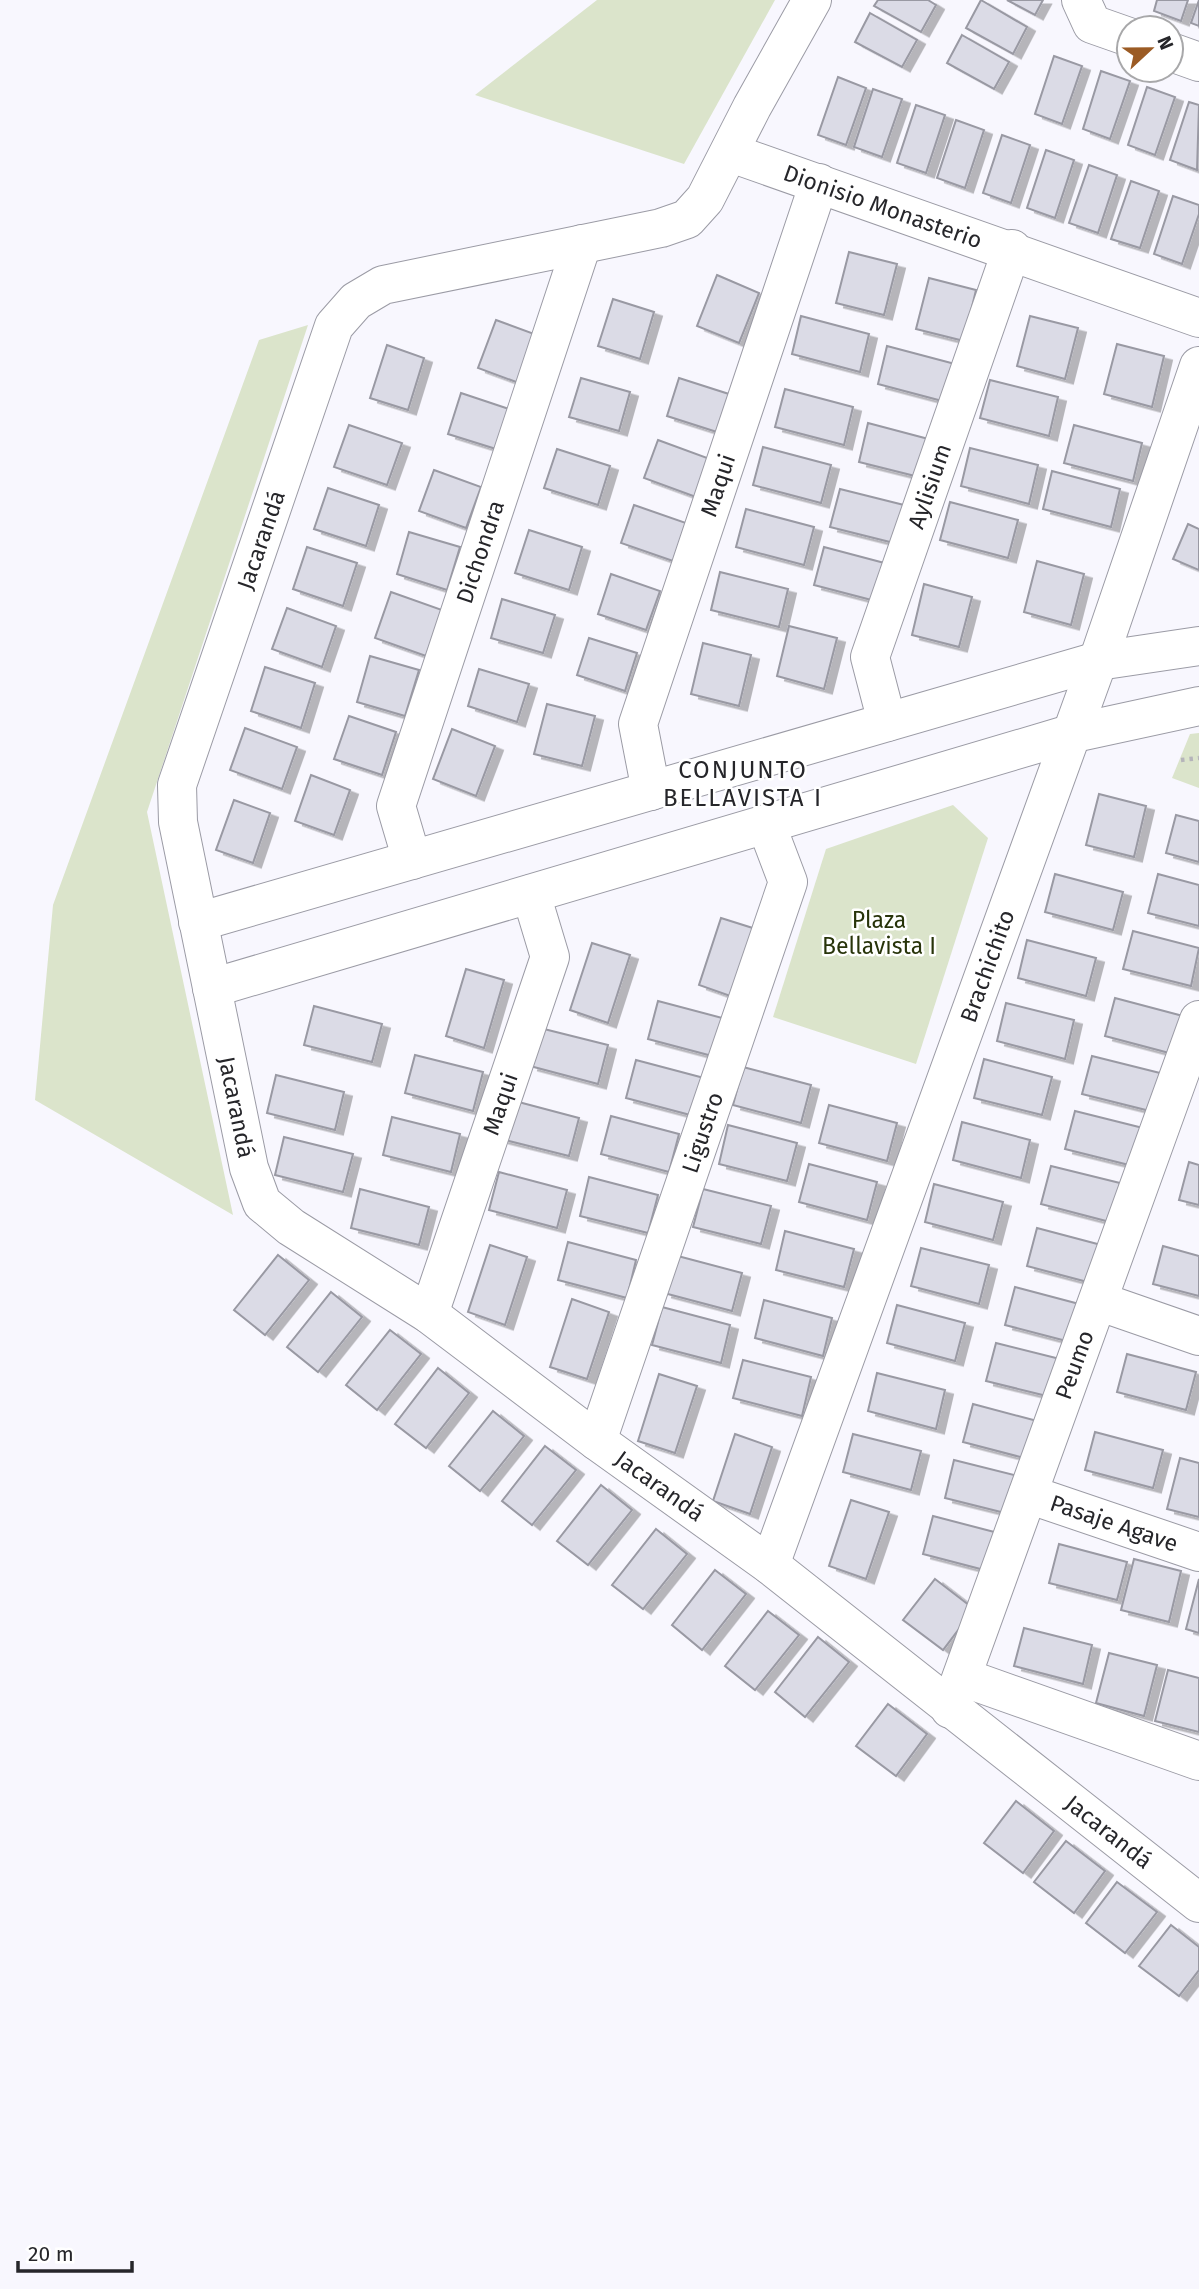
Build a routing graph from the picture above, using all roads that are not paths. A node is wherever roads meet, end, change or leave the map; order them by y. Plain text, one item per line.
1 (812, 0) edge
2 (1082, 0) edge
3 (1115, 32) edge
4 (731, 153) junction
5 (819, 183) junction
6 (582, 244) junction
7 (1012, 249) junction
8 (1199, 317) edge
9 (1199, 366) edge
10 (1199, 646) edge
11 (1098, 661) junction
12 (1199, 706) edge
13 (887, 722) junction
14 (1070, 734) junction
15 (652, 791) junction
16 (766, 824) junction
17 (412, 860) junction
18 (530, 894) junction
19 (198, 922) junction
20 (212, 988) junction
21 (1199, 1020) edge
22 (1183, 1116) edge
23 (1098, 1301) junction
24 (429, 1314) junction
25 (1199, 1336) edge
26 (597, 1441) junction
27 (1028, 1494) junction
28 (1199, 1552) edge
29 (771, 1565) junction
30 (956, 1693) junction
31 (1199, 1761) edge
32 (1199, 1903) edge

1 - 4 street
2 - 3 street
4 - 5 street, Dionisio Monasterio
4 - 6 street, Jacarandá
5 - 7 street, Dionisio Monasterio
5 - 15 street, Maqui
6 - 17 street, Dichondra
6 - 19 street, Jacarandá
7 - 8 street, Dionisio Monasterio
7 - 13 street, Aylisium
9 - 11 street, Brachichito
10 - 11 street
11 - 13 street
11 - 14 street, Brachichito
12 - 14 street
13 - 15 street
14 - 16 street
14 - 29 street, Brachichito
15 - 17 street
16 - 18 street
16 - 26 street, Ligustro
17 - 19 street
18 - 20 street
18 - 24 street, Maqui
19 - 20 street, Jacarandá
20 - 24 street, Jacarandá
21 - 22 street, Peumo
22 - 23 street, Peumo
23 - 25 street
23 - 27 street, Peumo
24 - 26 street, Jacarandá
26 - 29 street, Jacarandá
27 - 28 street, Pasaje Agave
27 - 30 street, Peumo
29 - 30 street, Jacarandá
30 - 31 street
30 - 32 street, Jacarandá

